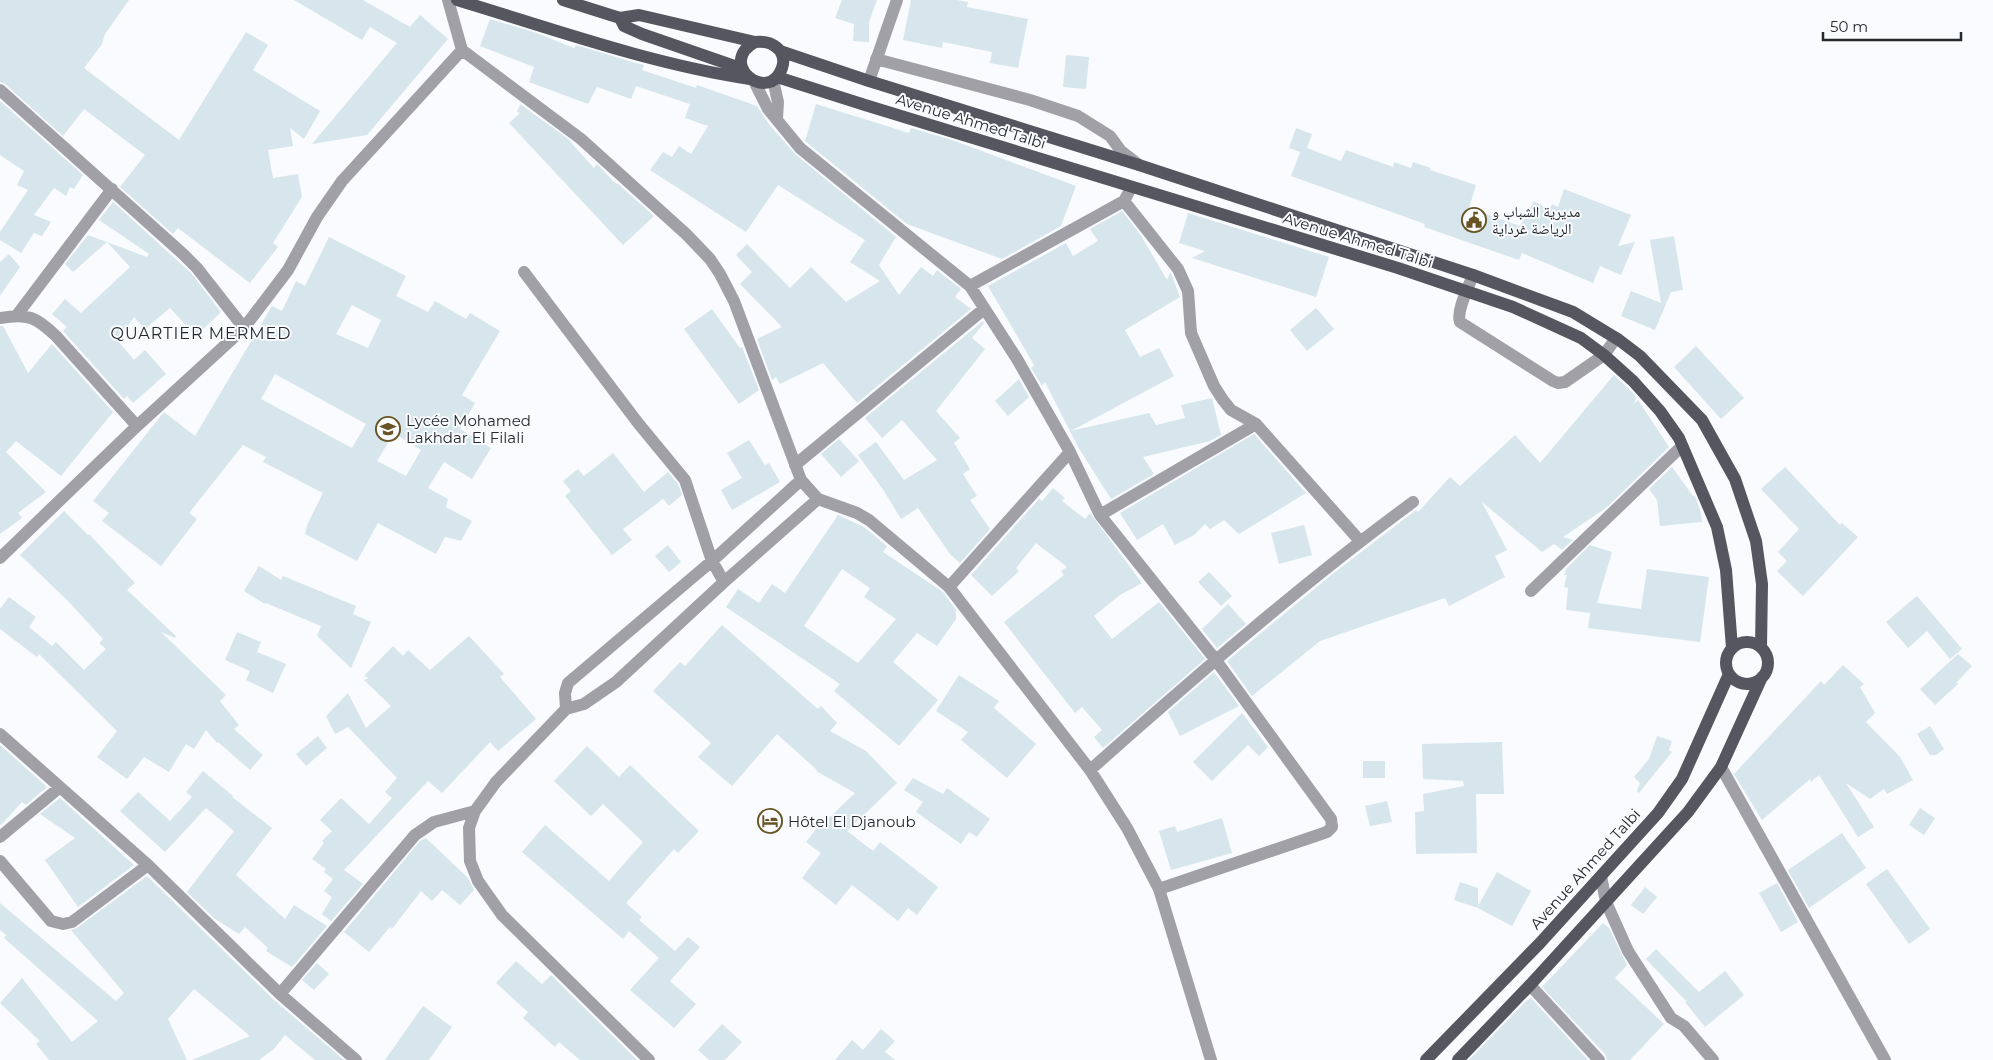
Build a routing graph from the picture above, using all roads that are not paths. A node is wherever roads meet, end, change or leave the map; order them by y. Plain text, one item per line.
1 (448, 0) edge
2 (457, 0) edge
3 (563, 0) edge
4 (897, 0) edge
5 (620, 18) junction
6 (755, 42) junction
7 (462, 50) junction
8 (780, 51) junction
9 (876, 59) junction
10 (749, 77) junction
11 (775, 78) junction
12 (869, 81) junction
13 (0, 90) edge
14 (777, 118) junction
15 (1139, 165) junction
16 (1131, 188) junction
17 (112, 189) junction
18 (1124, 201) junction
19 (524, 272) dead end
20 (1473, 275) junction
21 (970, 286) junction
22 (1467, 292) junction
23 (984, 309) junction
24 (17, 315) junction
25 (0, 318) edge
26 (244, 328) junction
27 (1616, 338) junction
28 (1604, 355) junction
29 (1256, 424) junction
30 (137, 426) junction
31 (1682, 446) junction
32 (1070, 452) junction
33 (795, 465) junction
34 (801, 480) junction
35 (818, 499) junction
36 (1413, 502) dead end
37 (1100, 515) junction
38 (1360, 541) junction
39 (0, 558) edge
40 (712, 561) junction
41 (724, 582) junction
42 (949, 587) junction
43 (1531, 591) dead end
44 (1760, 647) junction
45 (1732, 648) junction
46 (1215, 659) junction
47 (1729, 674) junction
48 (1762, 677) junction
49 (566, 709) junction
50 (0, 734) edge
51 (1722, 767) junction
52 (1090, 770) junction
53 (59, 788) junction
54 (475, 811) junction
55 (0, 837) edge
56 (0, 861) edge
57 (148, 865) junction
58 (1601, 876) junction
59 (1159, 889) junction
60 (1606, 902) junction
61 (1530, 985) junction
62 (280, 994) junction
63 (356, 1060) edge
64 (649, 1060) edge
65 (1211, 1060) edge
66 (1426, 1060) edge
67 (1458, 1060) edge
68 (1600, 1060) edge
69 (1713, 1060) edge
70 (1885, 1060) edge

1 - 7 street
2 - 10 main road
3 - 5 main road
4 - 9 street
5 - 6 main road
5 - 10 main road
6 - 8 main road
6 - 10 main road
7 - 26 street
7 - 33 street
8 - 11 main road
8 - 12 main road
9 - 12 street
9 - 15 street
10 - 11 main road
10 - 14 street
11 - 14 street
11 - 16 main road, Avenue Ahmed Talbi
12 - 15 main road
13 - 17 street
14 - 21 street
15 - 20 main road
16 - 18 street
16 - 22 main road, Avenue Ahmed Talbi
17 - 24 street
17 - 26 street
18 - 21 street
18 - 29 street
19 - 40 street
20 - 22 street
20 - 27 main road
21 - 23 street
22 - 28 main road, Avenue Ahmed Talbi
22 - 28 street
23 - 32 street
23 - 33 street
24 - 25 street
24 - 30 street
26 - 30 street
27 - 28 street
27 - 44 main road
28 - 31 main road, Avenue Ahmed Talbi
29 - 37 street
29 - 38 street
30 - 39 street
31 - 43 street
31 - 45 main road, Avenue Ahmed Talbi
32 - 37 street
32 - 42 street
33 - 34 street
34 - 35 street
34 - 40 street
35 - 41 street
35 - 42 street
36 - 38 street
37 - 46 street
38 - 46 street
40 - 41 street
40 - 49 street
41 - 49 street
42 - 52 street
44 - 45 main road
44 - 48 main road
45 - 47 main road
46 - 52 street
46 - 59 street
47 - 48 main road
47 - 58 main road, Avenue Ahmed Talbi
48 - 51 main road
49 - 54 street
50 - 53 street
51 - 60 main road
51 - 70 street
52 - 59 street
53 - 55 street
53 - 57 street
54 - 62 street
54 - 64 street
56 - 57 street
57 - 62 street
58 - 60 street
58 - 66 main road, Avenue Ahmed Talbi
59 - 65 street
60 - 61 main road
60 - 69 street
61 - 67 main road
61 - 68 street
62 - 63 street

